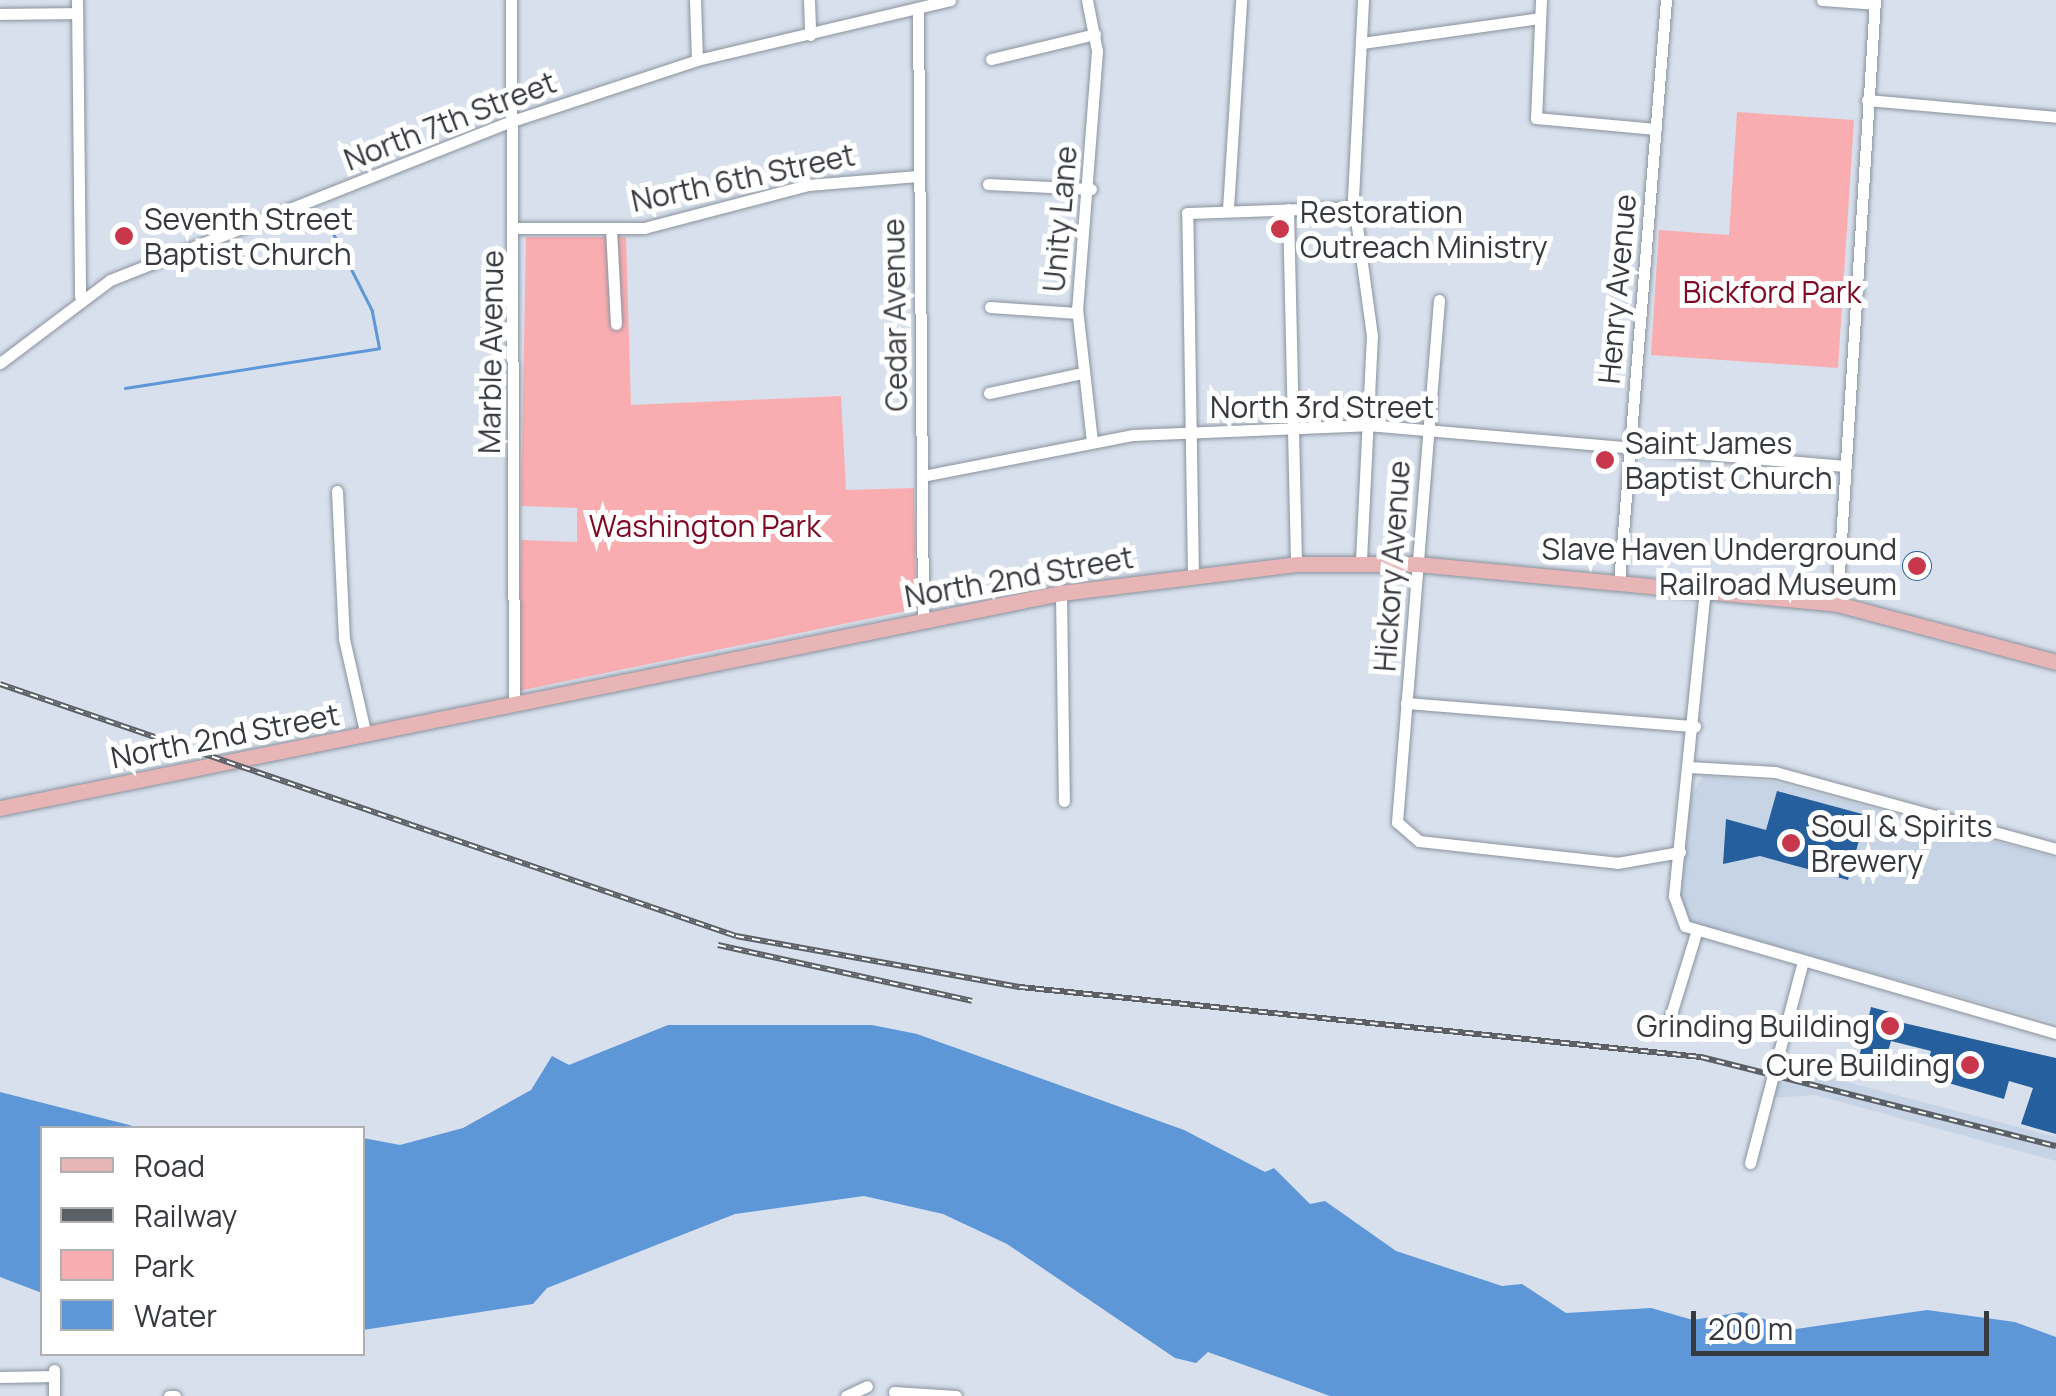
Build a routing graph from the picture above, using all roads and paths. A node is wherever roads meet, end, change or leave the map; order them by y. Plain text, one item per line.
1 (5, 0) edge
2 (511, 0) edge
3 (695, 0) edge
4 (809, 0) edge
5 (950, 0) edge
6 (1087, 0) edge
7 (1240, 0) edge
8 (1363, 0) edge
9 (1541, 0) edge
10 (1666, 0) edge
11 (1822, 0) edge
12 (1875, 2) edge
13 (77, 6) edge
14 (910, 6) edge
15 (2, 14) edge
16 (1539, 18) junction
17 (1095, 34) junction
18 (810, 35) junction
19 (1362, 43) junction
20 (991, 58) dead end
21 (697, 60) junction
22 (1867, 100) junction
23 (2056, 117) edge
24 (512, 121) junction
25 (1655, 129) junction
26 (918, 176) junction
27 (988, 184) dead end
28 (1091, 189) junction
29 (1354, 207) junction
30 (1228, 209) junction
31 (1288, 209) junction
32 (518, 228) junction
33 (611, 229) junction
34 (80, 296) junction
35 (1440, 300) dead end
36 (990, 307) dead end
37 (1077, 313) junction
38 (616, 324) dead end
39 (0, 362) edge
40 (1078, 374) junction
41 (990, 393) dead end
42 (1367, 425) junction
43 (1428, 429) junction
44 (1293, 430) junction
45 (1189, 433) junction
46 (1092, 441) junction
47 (1630, 446) junction
48 (1844, 466) junction
49 (922, 476) junction
50 (337, 491) dead end
51 (1361, 560) junction
52 (1296, 564) junction
53 (1417, 564) junction
54 (1193, 576) junction
55 (1619, 582) junction
56 (1705, 589) junction
57 (1061, 593) junction
58 (1838, 604) junction
59 (923, 622) junction
60 (2056, 662) edge
61 (1406, 703) junction
62 (514, 705) junction
63 (1695, 726) junction
64 (366, 736) junction
65 (1689, 767) junction
66 (1064, 802) dead end
67 (0, 808) edge
68 (2056, 850) edge
69 (1680, 852) junction
70 (1696, 933) junction
71 (1802, 966) junction
72 (1668, 1024) dead end
73 (2056, 1034) edge
74 (1750, 1163) dead end
75 (0, 1377) edge
76 (867, 1386) dead end
77 (894, 1392) dead end
78 (54, 1396) edge
79 (846, 1396) edge
80 (956, 1396) edge

1 - 15 street
2 - 24 street, Marble Avenue
3 - 21 street
4 - 18 street
5 - 14 street, North 7th Street
6 - 17 street, Unity Lane
7 - 30 street
8 - 19 street
9 - 16 street
10 - 25 street, Henry Avenue
11 - 12 street
12 - 22 street
13 - 15 street
13 - 34 street
14 - 18 street, North 7th Street
14 - 26 street, Cedar Avenue
16 - 19 street
16 - 25 street
17 - 20 street
17 - 28 street, Unity Lane
18 - 21 street, North 7th Street
19 - 29 street
21 - 24 street, North 7th Street
22 - 23 street
22 - 48 street
24 - 32 street, Marble Avenue
24 - 34 street, North 7th Street
25 - 47 street, Henry Avenue
26 - 33 street, North 6th Street
26 - 49 street, Cedar Avenue
27 - 28 street
28 - 37 street, Unity Lane
29 - 31 street
29 - 42 street
30 - 31 street
30 - 45 street
31 - 44 street
32 - 33 street, North 6th Street
32 - 62 street, Marble Avenue
33 - 38 street
34 - 39 street, North 7th Street
35 - 43 street, Hickory Avenue
36 - 37 street
37 - 40 street, Unity Lane
40 - 41 street
40 - 46 street, Unity Lane
42 - 43 street, North 3rd Street
42 - 44 street, North 3rd Street
42 - 51 street
43 - 47 street, North 3rd Street
43 - 53 street, Hickory Avenue
44 - 45 street, North 3rd Street
44 - 52 street
45 - 46 street, North 3rd Street
45 - 54 street
46 - 49 street, North 3rd Street
47 - 48 street, North 3rd Street
47 - 55 street, Henry Avenue
48 - 58 street
49 - 59 street, Cedar Avenue
50 - 64 street
51 - 52 main road, North 2nd Street
51 - 53 main road, North 2nd Street
52 - 54 main road, North 2nd Street
53 - 55 main road, North 2nd Street
53 - 61 street, Hickory Avenue
54 - 57 main road, North 2nd Street
55 - 56 main road, North 2nd Street
56 - 58 main road, North 2nd Street
56 - 63 street
57 - 59 main road, North 2nd Street
57 - 66 street
58 - 60 main road, North 2nd Street
59 - 62 main road, North 2nd Street
61 - 63 street
61 - 69 street, Hickory Avenue
62 - 64 main road, North 2nd Street
63 - 65 street
64 - 67 main road, North 2nd Street
65 - 68 street
65 - 69 street
69 - 70 street
70 - 71 street
70 - 72 street
71 - 73 street
71 - 74 street
75 - 78 street
76 - 79 street
77 - 80 street

